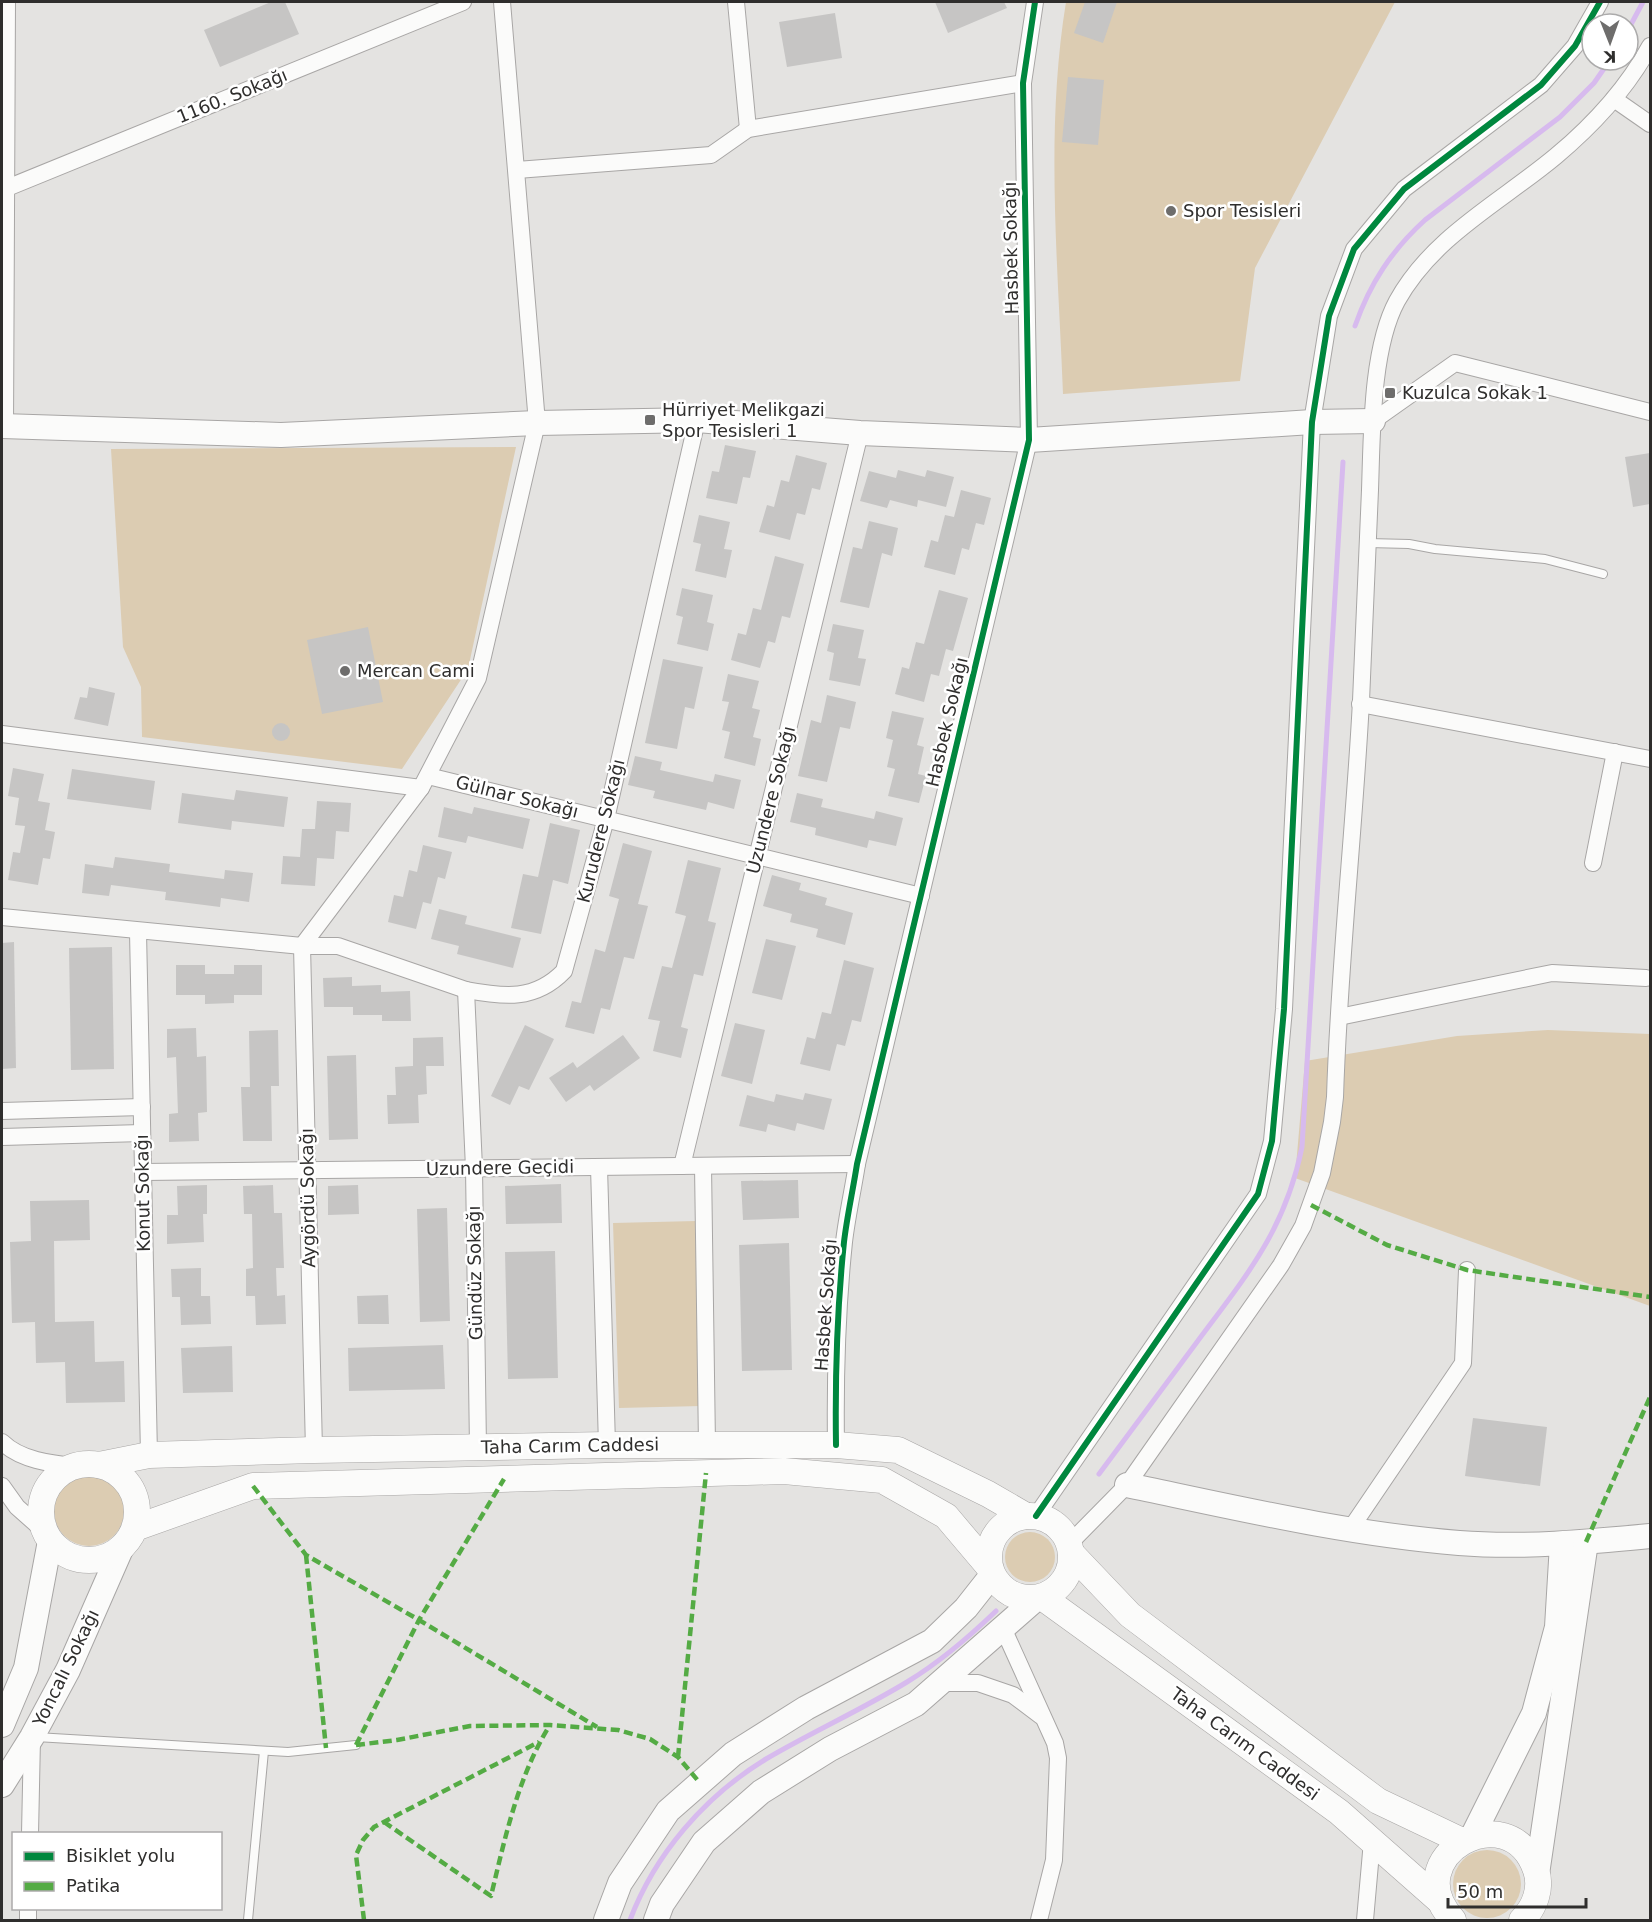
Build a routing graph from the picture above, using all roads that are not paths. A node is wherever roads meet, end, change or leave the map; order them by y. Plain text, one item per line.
1 (7, 2) edge
2 (463, 2) edge
3 (502, 2) edge
4 (736, 2) edge
5 (1035, 2) edge
6 (1600, 2) edge
7 (1650, 46) edge
8 (1023, 83) junction
9 (1614, 99) junction
10 (1650, 124) edge
11 (748, 129) junction
12 (517, 170) junction
13 (3, 190) edge
14 (1650, 412) edge
15 (698, 420) junction
16 (1373, 421) junction
17 (1312, 422) junction
18 (537, 423) junction
19 (3, 426) edge
20 (860, 433) junction
21 (1029, 440) junction
22 (1368, 543) junction
23 (1603, 574) dead end
24 (1360, 704) junction
25 (2, 734) edge
26 (1615, 752) junction
27 (1650, 759) edge
28 (424, 782) junction
29 (606, 819) junction
30 (757, 856) junction
31 (1593, 863) dead end
32 (921, 896) junction
33 (2, 917) edge
34 (138, 932) junction
35 (302, 946) junction
36 (1646, 978) dead end
37 (466, 990) junction
38 (1340, 1017) junction
39 (142, 1107) junction
40 (2, 1111) edge
41 (142, 1133) junction
42 (2, 1137) edge
43 (857, 1164) junction
44 (682, 1166) junction
45 (703, 1166) junction
46 (599, 1167) junction
47 (474, 1168) junction
48 (307, 1170) junction
49 (143, 1172) junction
50 (1467, 1270) dead end
51 (2, 1442) edge
52 (607, 1445) junction
53 (707, 1445) junction
54 (836, 1445) junction
55 (478, 1448) junction
56 (314, 1450) junction
57 (148, 1455) junction
58 (87, 1465) junction
59 (1127, 1485) junction
60 (3, 1491) edge
61 (1031, 1516) junction
62 (1349, 1531) junction
63 (47, 1536) junction
64 (1650, 1536) edge
65 (128, 1537) junction
66 (1586, 1542) junction
67 (1562, 1544) junction
68 (1070, 1548) junction
69 (991, 1572) junction
70 (1040, 1598) junction
71 (1003, 1628) junction
72 (940, 1683) junction
73 (1043, 1717) junction
74 (2, 1725) edge
75 (32, 1737) junction
76 (356, 1745) dead end
77 (264, 1751) junction
78 (2, 1785) edge
79 (30, 1832) edge
80 (1467, 1839) junction
81 (1372, 1841) junction
82 (1537, 1880) junction
83 (1446, 1911) edge
84 (248, 1920) edge
85 (606, 1920) edge
86 (656, 1920) edge
87 (1039, 1920) edge
88 (1365, 1920) edge
89 (1522, 1920) edge
90 (1542, 1920) edge

1 - 13 street
2 - 13 street, 1160. Sokağı
3 - 12 street
4 - 11 street
5 - 8 street, Hasbek Sokağı
6 - 17 street
7 - 9 street
8 - 11 street
8 - 21 street, Hasbek Sokağı
9 - 10 street
9 - 16 street
11 - 12 street
12 - 18 street
13 - 19 street
14 - 16 street
15 - 18 street
15 - 20 street
15 - 29 street, Kurudere Sokağı
16 - 17 street
16 - 22 street
17 - 21 street
17 - 61 street
18 - 19 street
18 - 28 street
20 - 21 street
20 - 30 street, Uzundere Sokağı
21 - 32 street, Hasbek Sokağı
22 - 23 lane
22 - 24 street
24 - 26 street
24 - 38 street
25 - 28 street, Gülnar Sokağı
26 - 27 street
26 - 31 street
28 - 29 street, Gülnar Sokağı
28 - 35 street
29 - 30 street, Gülnar Sokağı
29 - 37 street, Kurudere Sokağı
30 - 32 street, Gülnar Sokağı
30 - 44 street, Uzundere Sokağı
32 - 43 street, Hasbek Sokağı
33 - 34 street, Kurudere Sokağı
34 - 35 street, Kurudere Sokağı
34 - 39 street, Konut Sokağı
35 - 37 street, Kurudere Sokağı
35 - 48 street, Aygördü Sokağı
36 - 38 street
37 - 47 street, Gündüz Sokağı
38 - 59 street
39 - 40 street
39 - 41 street, Konut Sokağı
41 - 42 street
41 - 49 street, Konut Sokağı
43 - 45 street, Uzundere Geçidi
43 - 54 street, Hasbek Sokağı
44 - 45 street, Uzundere Geçidi
44 - 46 street, Uzundere Geçidi
45 - 53 street
46 - 47 street, Uzundere Geçidi
46 - 52 street
47 - 48 street, Uzundere Geçidi
47 - 55 street, Gündüz Sokağı
48 - 49 street, Uzundere Geçidi
48 - 56 street, Aygördü Sokağı
49 - 57 street, Konut Sokağı
50 - 62 street
51 - 58 street
52 - 53 main road, Taha Carım Caddesi
52 - 55 main road, Taha Carım Caddesi
53 - 54 main road, Taha Carım Caddesi
54 - 61 main road, Taha Carım Caddesi
55 - 56 main road, Taha Carım Caddesi
56 - 57 main road, Taha Carım Caddesi
57 - 58 main road, Taha Carım Caddesi
58 - 63 main road
58 - 65 main road
59 - 62 street
59 - 68 street
60 - 63 street
61 - 68 main road
61 - 69 main road
62 - 67 street
63 - 65 main road
63 - 74 street, Yoncalı Sokağı
64 - 66 street
65 - 69 main road, Taha Carım Caddesi
65 - 75 street, Yoncalı Sokağı
66 - 67 street
66 - 82 street
67 - 80 street
68 - 70 main road
68 - 80 main road, Taha Carım Caddesi
69 - 70 main road
69 - 85 street
70 - 71 street
70 - 81 main road, Taha Carım Caddesi
71 - 72 street
71 - 73 street
72 - 73 street
72 - 86 street
73 - 87 street
75 - 77 lane
75 - 78 street, Yoncalı Sokağı
75 - 79 street
76 - 77 lane
77 - 84 lane
80 - 82 main road
80 - 83 main road
81 - 83 main road, Taha Carım Caddesi
81 - 88 street
82 - 89 main road
82 - 90 main road

